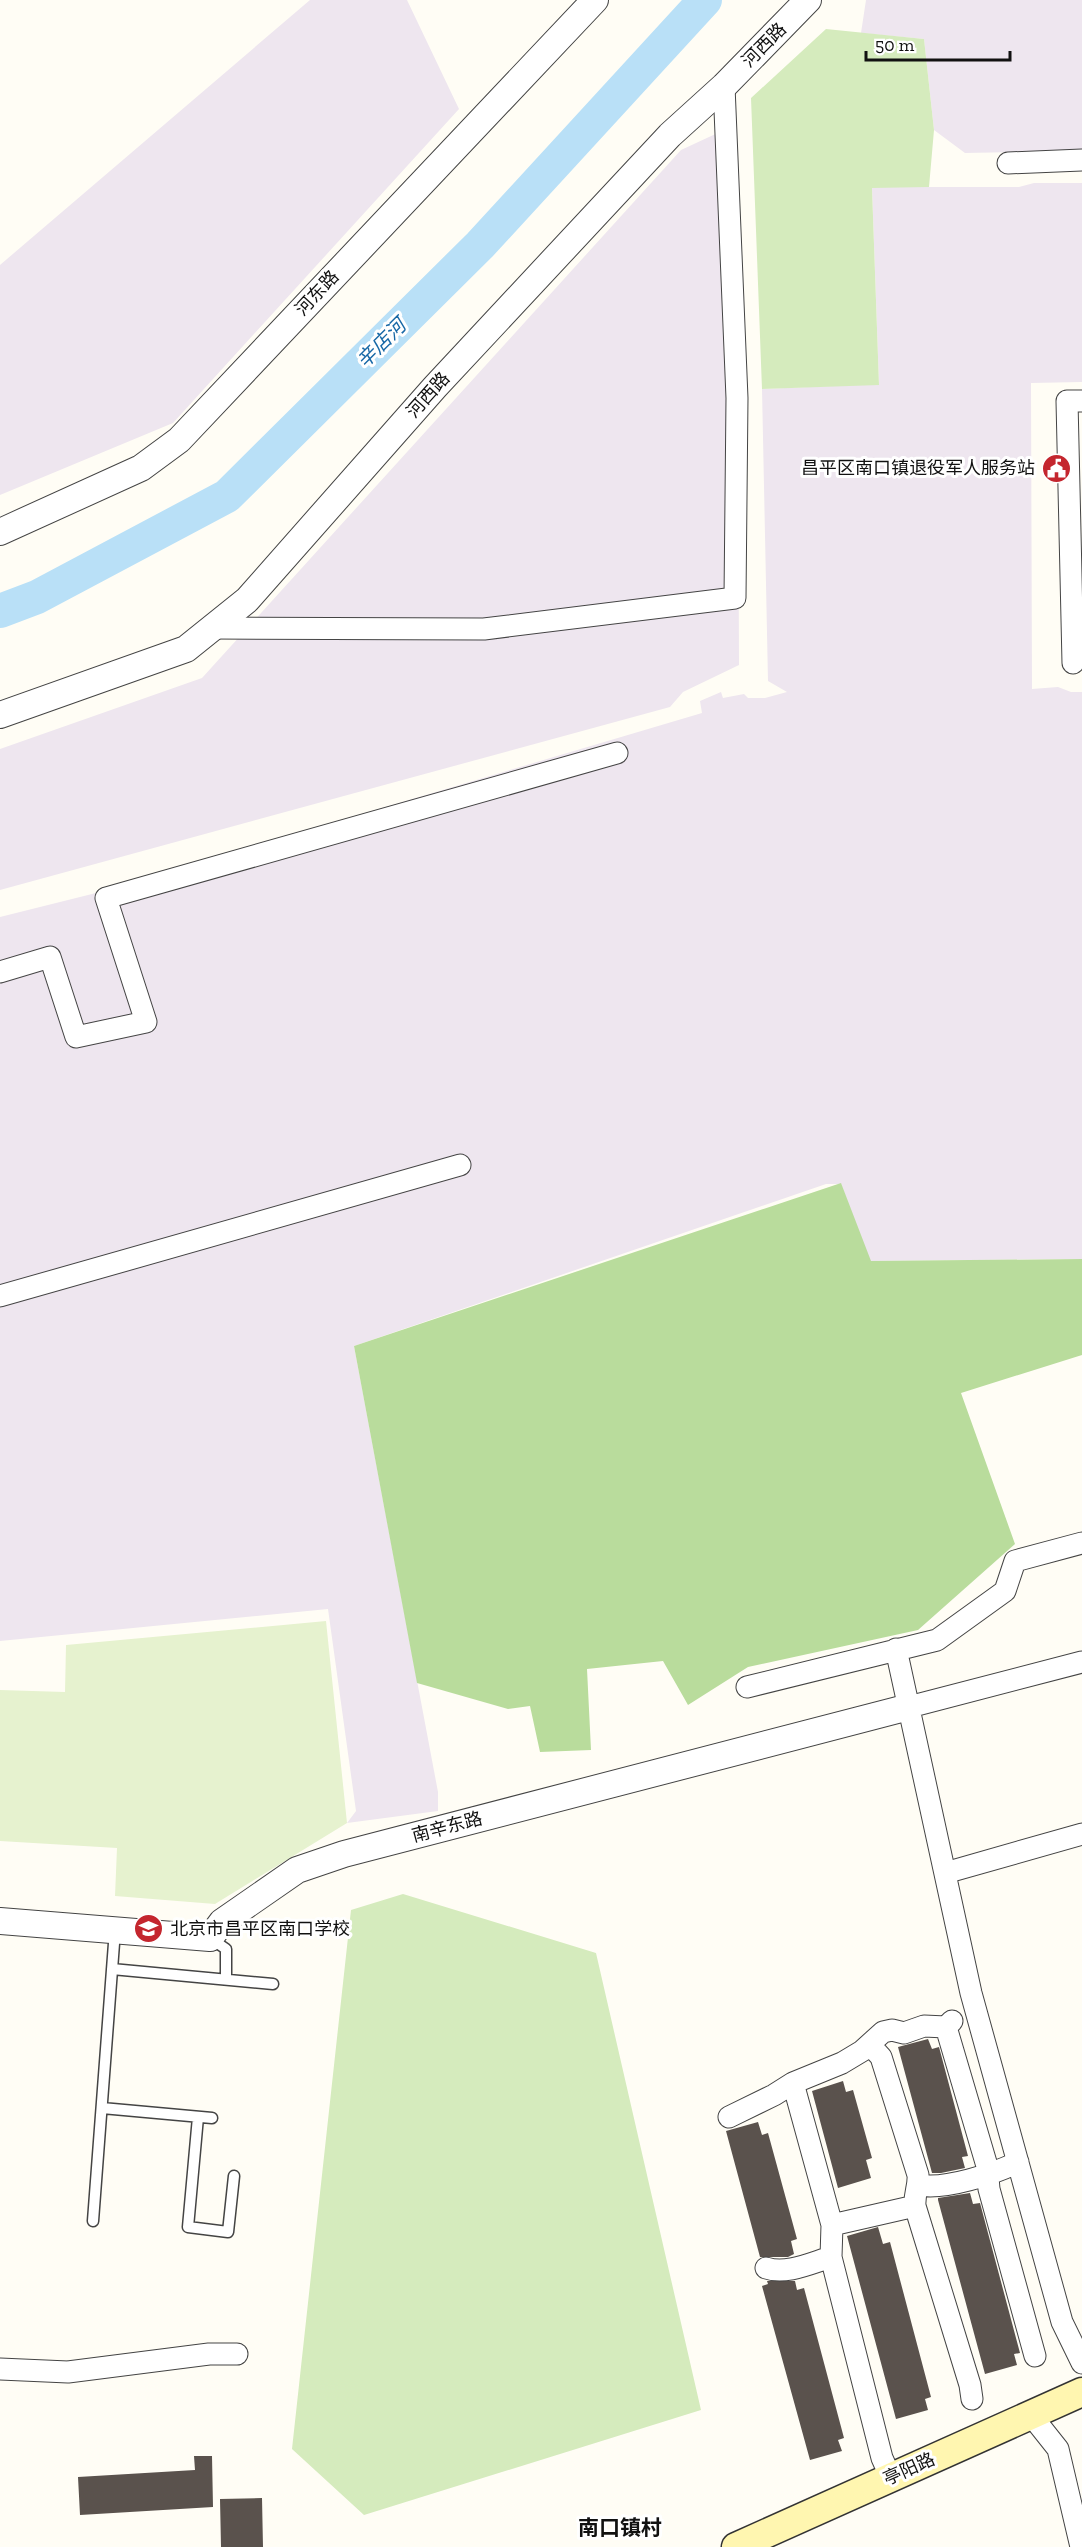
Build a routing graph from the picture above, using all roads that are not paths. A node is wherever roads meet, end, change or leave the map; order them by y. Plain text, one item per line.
1 (595, 0) edge
2 (808, 0) edge
3 (724, 86) junction
4 (1082, 160) edge
5 (1008, 163) dead end
6 (1082, 401) edge
7 (0, 532) edge
8 (1077, 577) edge
9 (212, 628) junction
10 (1076, 653) edge
11 (0, 715) edge
12 (617, 753) dead end
13 (0, 972) edge
14 (460, 1164) dead end
15 (0, 1296) edge
16 (1082, 1543) edge
17 (896, 1649) junction
18 (1082, 1662) edge
19 (747, 1687) dead end
20 (909, 1707) junction
21 (1082, 1834) edge
22 (945, 1873) junction
23 (0, 1921) edge
24 (116, 1930) junction
25 (210, 1938) junction
26 (112, 1969) junction
27 (226, 1979) junction
28 (273, 1983) dead end
29 (870, 2045) junction
30 (793, 2083) junction
31 (102, 2108) junction
32 (198, 2117) junction
33 (729, 2117) dead end
34 (212, 2118) dead end
35 (1018, 2162) junction
36 (234, 2176) dead end
37 (986, 2176) junction
38 (917, 2195) junction
39 (93, 2221) dead end
40 (832, 2225) junction
41 (831, 2257) junction
42 (766, 2268) dead end
43 (237, 2354) dead end
44 (1035, 2356) dead end
45 (1082, 2363) edge
46 (0, 2369) edge
47 (1082, 2392) edge
48 (972, 2399) dead end
49 (1031, 2415) junction
50 (891, 2478) junction
51 (736, 2547) edge
52 (1081, 2547) edge

1 - 7 street, 河东路
2 - 3 street, 河西路
3 - 9 street, 河西路
3 - 9 street
4 - 5 street
6 - 8 street
8 - 10 street
9 - 11 street, 河西路
12 - 13 street
14 - 15 street
16 - 17 street
17 - 19 street
17 - 20 street
18 - 20 street
20 - 22 street
20 - 25 street, 南辛东路
21 - 22 street
22 - 35 street
23 - 24 street
24 - 25 street
24 - 26 lane
25 - 27 lane
26 - 27 lane
26 - 31 lane
27 - 28 lane
29 - 30 street
29 - 37 street
29 - 38 street
30 - 33 street
30 - 40 street
31 - 32 lane
31 - 39 lane
32 - 34 lane
32 - 36 lane
35 - 37 street
35 - 45 street
37 - 38 street
37 - 44 street
38 - 40 street
38 - 48 street
40 - 41 street
41 - 42 street
41 - 50 street
43 - 46 street
47 - 49 main road, 亭阳路
49 - 50 main road, 亭阳路
49 - 52 street
50 - 51 main road, 亭阳路

